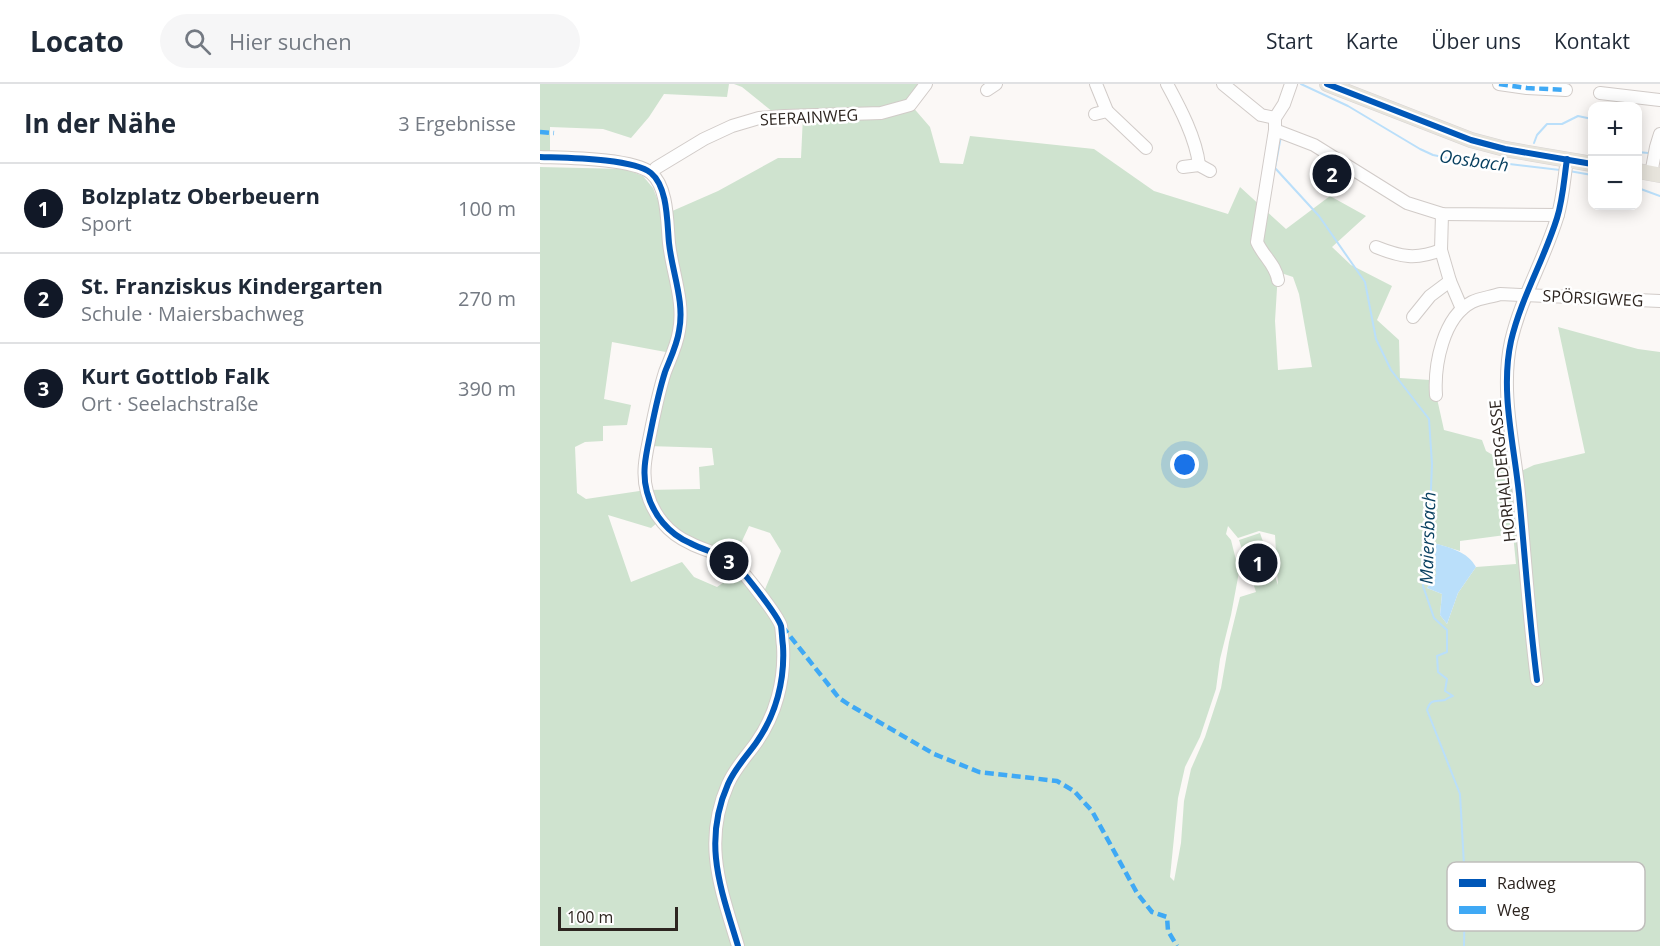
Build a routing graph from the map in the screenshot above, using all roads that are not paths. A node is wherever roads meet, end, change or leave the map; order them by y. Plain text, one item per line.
1 (926, 84) edge
2 (1096, 84) edge
3 (1167, 84) edge
4 (1223, 84) edge
5 (1291, 84) edge
6 (1327, 84) edge
7 (1499, 84) edge
8 (1566, 90) dead end
9 (1600, 93) dead end
10 (1660, 100) edge
11 (1275, 124) junction
12 (1660, 134) edge
13 (1146, 148) dead end
14 (540, 157) edge
15 (1588, 164) edge
16 (1566, 166) junction
17 (1183, 167) dead end
18 (656, 168) dead end
19 (1650, 173) edge
20 (1442, 214) junction
21 (1558, 215) junction
22 (1376, 247) dead end
23 (1441, 250) junction
24 (1278, 280) dead end
25 (1450, 281) junction
26 (1525, 295) junction
27 (1660, 301) edge
28 (1462, 309) junction
29 (1413, 317) dead end
30 (1436, 394) dead end
31 (1537, 680) dead end
32 (738, 946) edge

1 - 18 street, SEERAINWEG
2 - 13 street
3 - 17 street
4 - 11 street
5 - 11 street
6 - 16 main road
7 - 8 street
9 - 10 street
11 - 20 street
11 - 24 street
12 - 19 street
14 - 32 street
15 - 16 main road
16 - 21 street, HORHALDERGASSE
20 - 21 street
20 - 23 street
21 - 26 street, HORHALDERGASSE
22 - 23 street
23 - 25 street
25 - 28 street
25 - 29 street
26 - 27 street, SPÖRSIGWEG
26 - 28 street, SPÖRSIGWEG
26 - 31 street, HORHALDERGASSE
28 - 30 street

